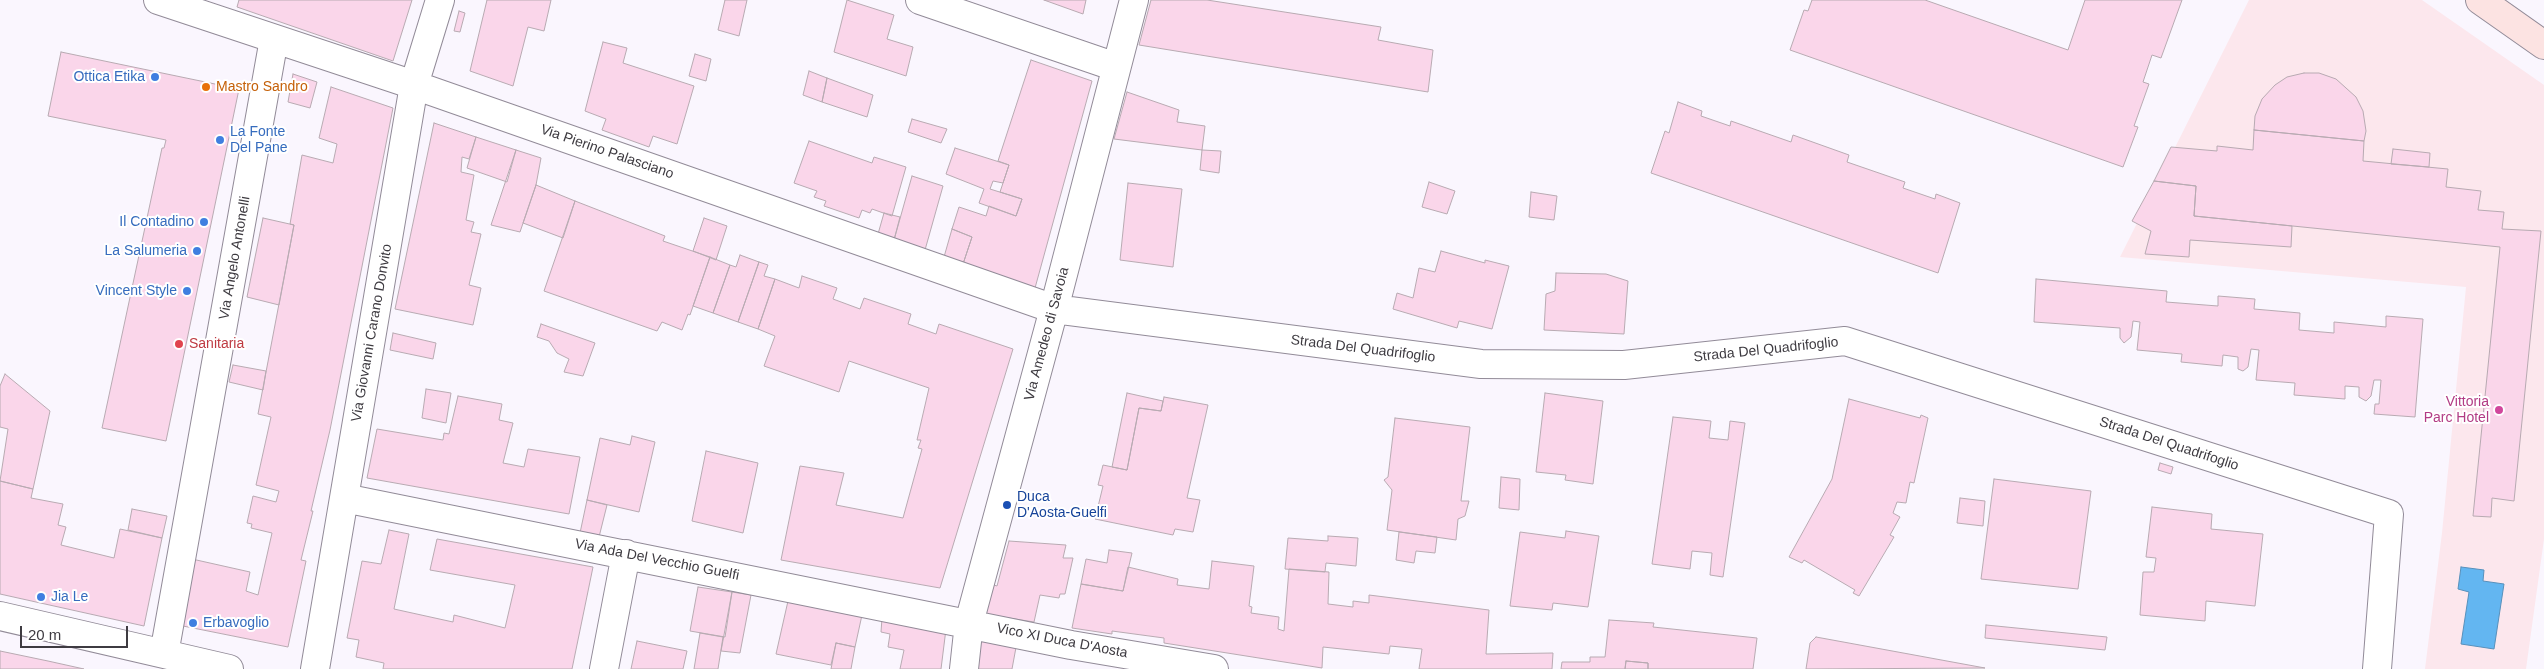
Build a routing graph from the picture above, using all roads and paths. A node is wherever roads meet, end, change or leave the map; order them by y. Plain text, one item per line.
1 (158, 0) edge
2 (440, 0) edge
3 (920, 0) edge
4 (1134, 0) edge
5 (2480, 0) edge
6 (274, 39) junction
7 (2544, 45) edge
8 (1116, 67) junction
9 (414, 84) junction
10 (1054, 309) junction
11 (344, 498) junction
12 (626, 554) junction
13 (0, 616) edge
14 (969, 623) junction
15 (164, 654) junction
16 (230, 669) edge
17 (315, 669) edge
18 (604, 669) edge
19 (964, 669) edge
20 (1214, 669) edge
21 (2378, 669) edge

1 - 6 street, Via Pierino Palasciano
2 - 9 street, Via Giovanni Carano Donvito
3 - 8 street
4 - 8 street, Via Amedeo di Savoia
5 - 7 street
6 - 9 street, Via Pierino Palasciano
6 - 15 street, Via Angelo Antonelli
8 - 10 street, Via Amedeo di Savoia
9 - 10 street, Via Pierino Palasciano
9 - 11 street, Via Giovanni Carano Donvito
10 - 14 street, Via Amedeo di Savoia
10 - 21 street, Strada Del Quadrifoglio
11 - 12 street, Via Ada Del Vecchio Guelfi
11 - 17 street, Via Giovanni Carano Donvito
12 - 14 street, Via Ada Del Vecchio Guelfi
12 - 18 street
13 - 15 street
14 - 19 street, Via Amedeo di Savoia
14 - 20 street, Vico XI Duca D'Aosta
15 - 16 street

